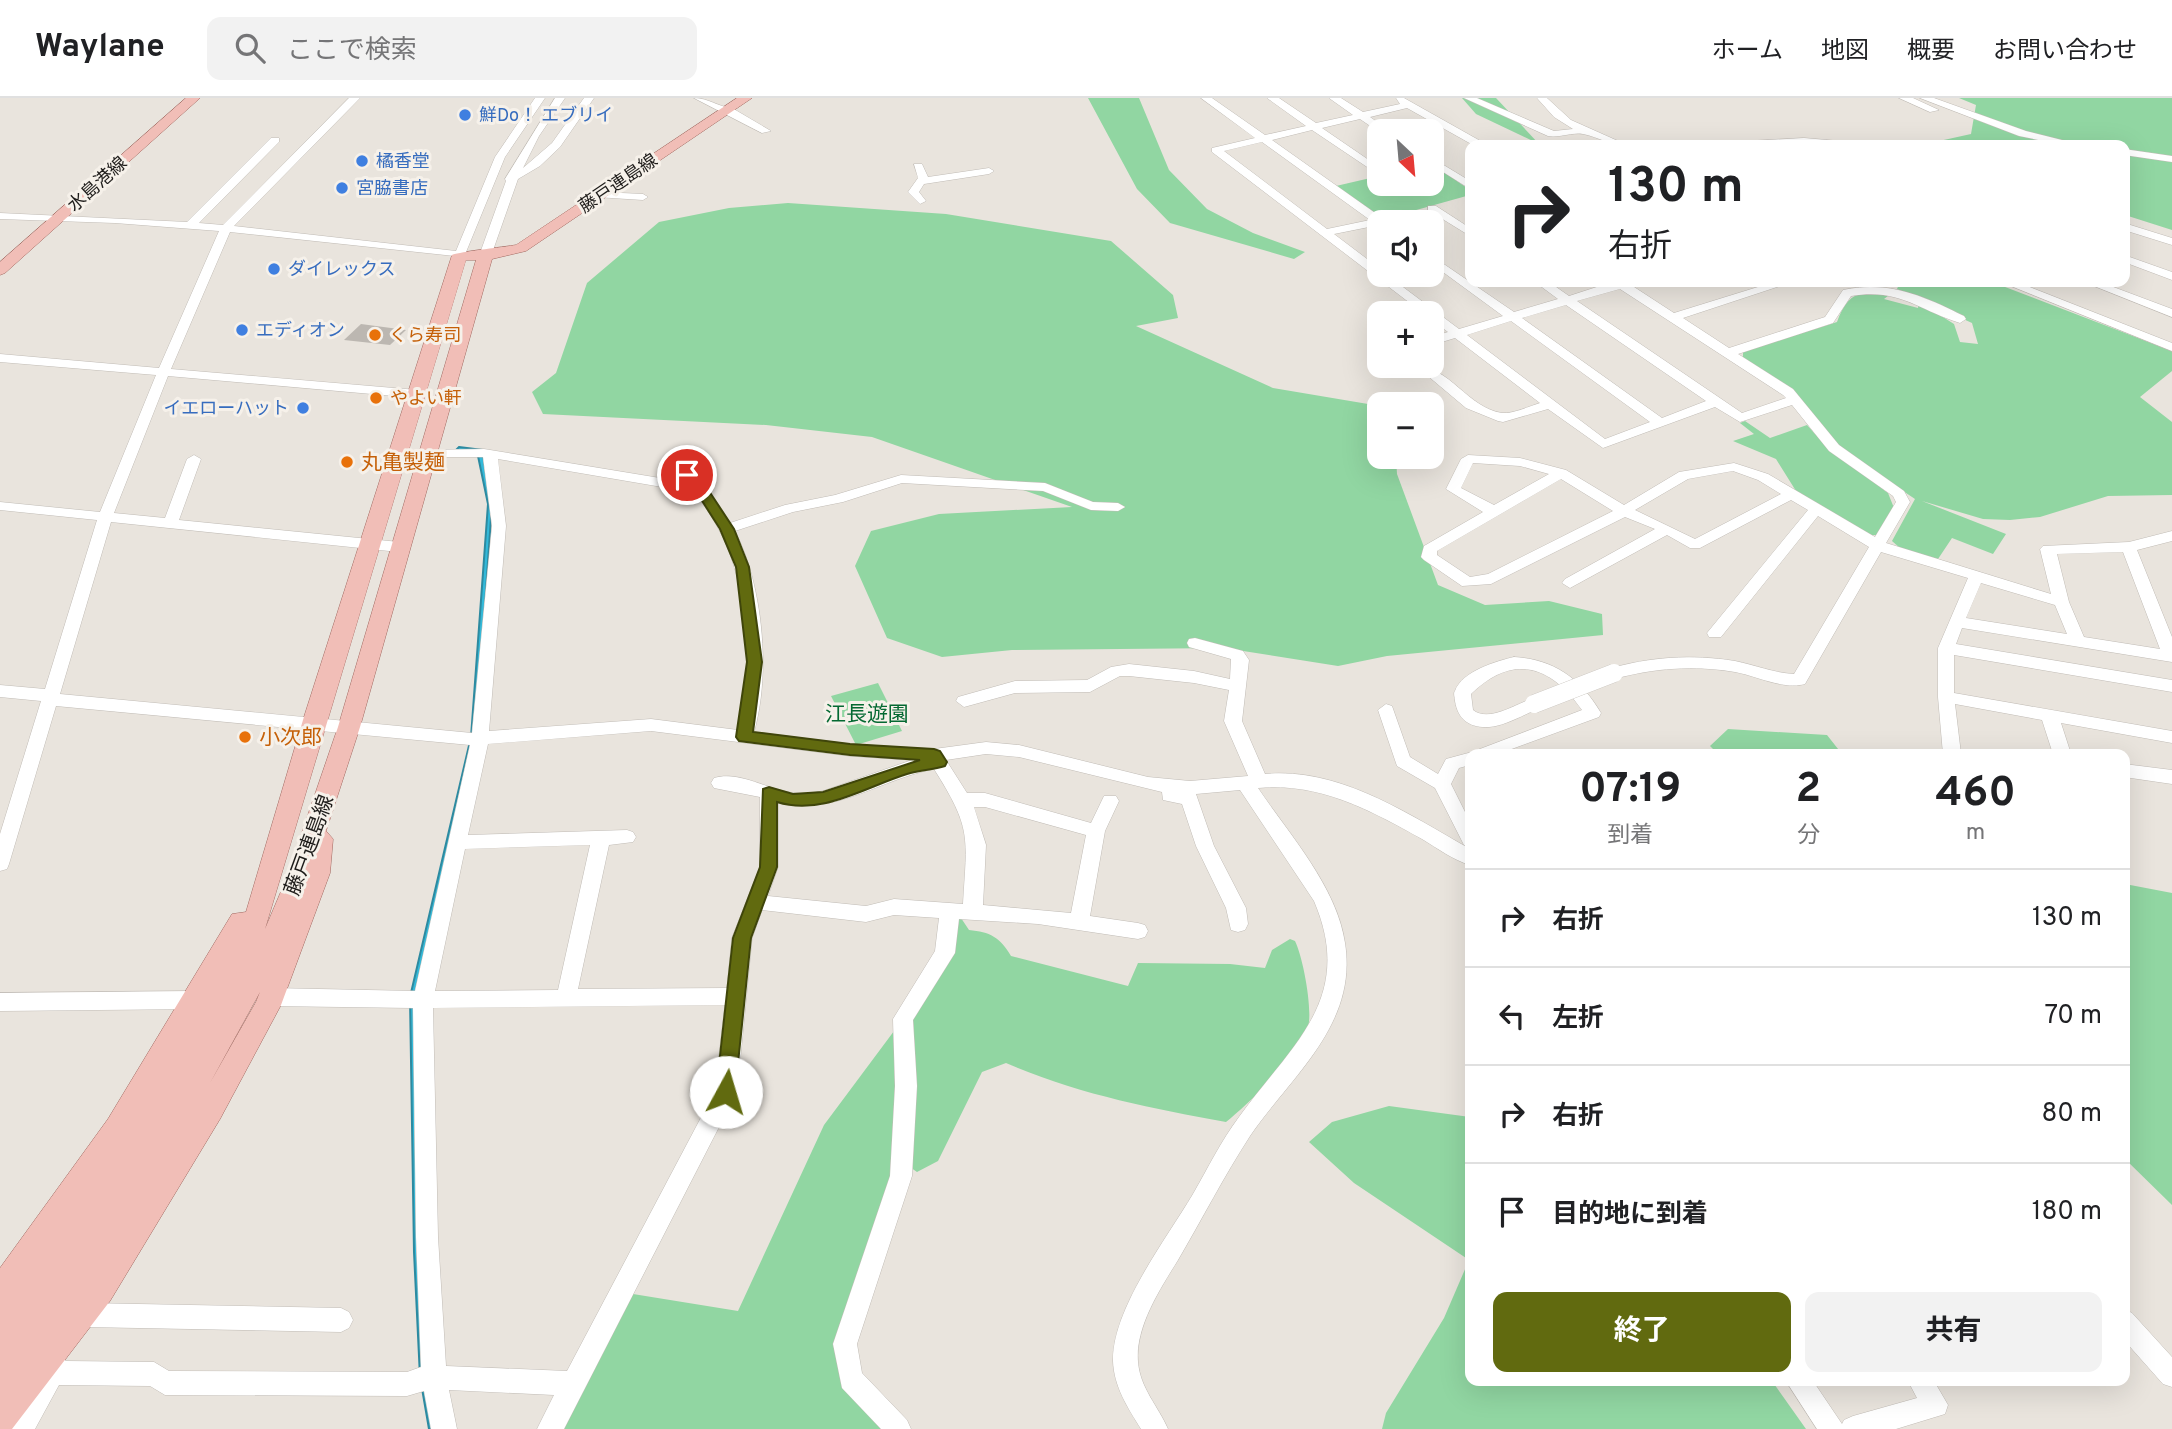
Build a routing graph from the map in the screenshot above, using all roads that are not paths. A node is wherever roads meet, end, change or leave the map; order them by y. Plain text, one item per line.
1 (194, 98) edge
2 (355, 98) edge
3 (540, 98) edge
4 (560, 98) edge
5 (589, 98) edge
6 (699, 98) edge
7 (1206, 98) edge
8 (1272, 98) edge
9 (1334, 98) edge
10 (1397, 98) edge
11 (1469, 98) edge
12 (1542, 98) edge
13 (1904, 98) edge
14 (1925, 98) edge
15 (742, 99) edge
16 (1408, 105) junction
17 (726, 111) junction
18 (1361, 116) junction
19 (1367, 120) edge
20 (1959, 121) dead end
21 (1313, 127) junction
22 (1583, 130) junction
23 (765, 131) dead end
24 (1264, 139) junction
25 (275, 140) dead end
26 (1471, 140) edge
27 (1609, 140) edge
28 (2052, 140) edge
29 (2130, 153) edge
30 (2172, 159) edge
31 (1367, 164) edge
32 (918, 166) dead end
33 (1444, 169) edge
34 (989, 171) dead end
35 (510, 179) junction
36 (921, 181) junction
37 (1465, 183) edge
38 (600, 195) junction
39 (643, 197) dead end
40 (920, 201) dead end
41 (1432, 208) dead end
42 (1367, 213) edge
43 (0, 216) edge
44 (60, 216) junction
45 (190, 225) junction
46 (1367, 225) edge
47 (229, 228) junction
48 (2130, 228) edge
49 (1465, 230) edge
50 (1325, 233) junction
51 (2172, 242) edge
52 (460, 255) junction
53 (485, 256) junction
54 (2130, 260) edge
55 (1367, 264) edge
56 (1444, 268) edge
57 (0, 270) edge
58 (2172, 276) edge
59 (1465, 283) edge
60 (1397, 287) edge
61 (1470, 287) edge
62 (1549, 287) edge
63 (1610, 287) edge
64 (1628, 287) edge
65 (1770, 287) edge
66 (2020, 287) edge
67 (2103, 287) edge
68 (1569, 300) junction
69 (2172, 313) edge
70 (1512, 318) junction
71 (1671, 318) junction
72 (1960, 319) dead end
73 (1460, 335) junction
74 (1444, 338) edge
75 (2172, 347) edge
76 (1727, 353) junction
77 (0, 358) edge
78 (166, 372) junction
79 (1437, 378) edge
80 (417, 394) junction
81 (1794, 400) junction
82 (1716, 402) junction
83 (1550, 404) junction
84 (1659, 422) junction
85 (483, 453) junction
86 (426, 454) junction
87 (194, 460) dead end
88 (1561, 472) junction
89 (1792, 494) junction
90 (0, 506) edge
91 (1118, 507) dead end
92 (1816, 509) junction
93 (1624, 511) junction
94 (1495, 512) junction
95 (108, 517) junction
96 (171, 523) junction
97 (727, 529) junction
98 (1667, 529) junction
99 (2172, 536) edge
100 (370, 544) junction
101 (1879, 546) junction
102 (399, 547) junction
103 (2129, 547) junction
104 (1976, 577) junction
105 (1570, 583) dead end
106 (2062, 602) junction
107 (1956, 622) junction
108 (1716, 633) dead end
109 (2078, 641) junction
110 (1195, 643) dead end
111 (1946, 648) junction
112 (2171, 655) edge
113 (1238, 686) junction
114 (2172, 686) edge
115 (1571, 690) edge
116 (1571, 690) edge
117 (1571, 690) edge
118 (1571, 690) edge
119 (0, 691) edge
120 (1946, 697) junction
121 (51, 698) junction
122 (964, 701) dead end
123 (1386, 710) dead end
124 (2050, 717) junction
125 (313, 722) junction
126 (349, 727) junction
127 (744, 737) junction
128 (2172, 737) edge
129 (475, 739) junction
130 (1494, 749) edge
131 (1951, 749) edge
132 (2060, 749) edge
133 (937, 758) junction
134 (1465, 760) edge
135 (2130, 771) edge
136 (2172, 777) edge
137 (1126, 778) junction
138 (1251, 781) junction
139 (720, 783) dead end
140 (1442, 783) junction
141 (769, 793) junction
142 (962, 800) junction
143 (1110, 802) dead end
144 (324, 804) junction
145 (1462, 808) edge
146 (1096, 831) junction
147 (601, 837) junction
148 (627, 837) dead end
149 (457, 842) junction
150 (1465, 855) edge
151 (275, 862) junction
152 (0, 864) edge
153 (754, 902) junction
154 (950, 910) junction
155 (973, 912) junction
156 (1079, 922) junction
157 (1238, 924) dead end
158 (1138, 931) dead end
159 (736, 996) junction
160 (271, 997) junction
161 (566, 998) junction
162 (196, 1000) junction
163 (423, 1000) junction
164 (0, 1002) edge
165 (99, 1290) junction
166 (0, 1294) edge
167 (86, 1315) junction
168 (341, 1320) dead end
169 (2130, 1328) edge
170 (0, 1332) edge
171 (52, 1373) junction
172 (0, 1374) edge
173 (2172, 1376) edge
174 (427, 1378) junction
175 (574, 1384) junction
176 (1802, 1386) edge
177 (1923, 1386) edge
178 (0, 1417) edge
179 (21, 1429) edge
180 (444, 1429) edge
181 (550, 1429) edge
182 (898, 1429) edge
183 (1155, 1429) edge
184 (1832, 1429) edge
185 (1853, 1429) edge

1 - 44 main road, 水島港線
2 - 47 street
3 - 52 street
4 - 35 street
5 - 35 street
6 - 17 street
7 - 24 street
8 - 21 street
9 - 18 street
10 - 16 street
11 - 22 street
12 - 22 street
13 - 20 street
14 - 28 street
15 - 17 main road, 藤戸連島線
16 - 18 street
16 - 26 street
17 - 23 street
17 - 38 main road, 藤戸連島線
18 - 19 street
18 - 21 street
21 - 24 street
21 - 31 street
22 - 27 street
24 - 42 street
24 - 50 street
25 - 45 street
29 - 30 street
32 - 36 street
33 - 37 street
34 - 36 street
35 - 53 street
36 - 40 street
38 - 39 street
38 - 53 main road, 藤戸連島線
41 - 49 street
43 - 44 street
44 - 45 street
44 - 57 main road, 水島港線
45 - 47 street
46 - 50 street
47 - 52 street
47 - 78 street
48 - 51 street
50 - 55 street
52 - 53 main road, 藤戸連島線
52 - 80 main road, 藤戸連島線
53 - 86 main road, 藤戸連島線
54 - 58 street
56 - 59 street
60 - 73 street
61 - 70 street
62 - 68 street
63 - 68 street
64 - 71 street
65 - 71 street
66 - 75 street
67 - 69 street
68 - 70 street
68 - 82 street
70 - 73 street
70 - 84 street
71 - 76 street
72 - 76 street
73 - 74 street
73 - 83 street
76 - 81 street
77 - 78 street
78 - 80 street
78 - 95 street
79 - 83 street
80 - 100 main road, 藤戸連島線
81 - 82 street
81 - 101 street
82 - 84 street
83 - 84 street
85 - 86 street
85 - 97 street
85 - 129 street
86 - 102 main road, 藤戸連島線
87 - 96 street
88 - 93 street
88 - 94 street
88 - 94 street
89 - 92 street
89 - 93 street
89 - 98 street
90 - 95 street
91 - 97 street
92 - 101 street
92 - 108 street
93 - 94 street
93 - 98 street
95 - 96 street
95 - 121 street
96 - 100 street
97 - 127 street
98 - 105 street
99 - 103 street
100 - 102 street
100 - 125 main road, 藤戸連島線
101 - 104 street
101 - 115 street, bridge
102 - 126 main road, 藤戸連島線
103 - 106 street
103 - 112 street
104 - 106 street
104 - 107 street
106 - 109 street
107 - 109 street
107 - 111 street
109 - 112 street
110 - 113 street
111 - 114 street
111 - 120 street
113 - 122 street
113 - 138 street
116 - 117 street, bridge
118 - 130 street, bridge
119 - 121 street
120 - 124 street
120 - 131 street
121 - 125 street
121 - 152 street
123 - 140 street
124 - 128 street
124 - 132 street
125 - 126 street
125 - 151 main road, 藤戸連島線
126 - 129 street
126 - 144 main road, 藤戸連島線
127 - 129 street
127 - 133 street
129 - 149 street
133 - 137 street
133 - 141 street
133 - 142 street
134 - 140 street
135 - 136 street
137 - 138 street
137 - 157 street
138 - 150 street
138 - 183 street
139 - 141 street
140 - 145 street
141 - 153 street
142 - 146 street
142 - 155 street
143 - 146 street
144 - 160 main road
144 - 172 main road, 藤戸連島線
146 - 156 street
147 - 148 street
147 - 149 street
147 - 161 street
149 - 163 street
151 - 162 main road
151 - 170 main road, 藤戸連島線
153 - 154 street
153 - 159 street
154 - 155 street
154 - 182 street
155 - 156 street
156 - 158 street
159 - 161 street
159 - 175 street
160 - 163 street
160 - 165 main road
161 - 163 street
162 - 164 street
162 - 166 main road
163 - 174 street
165 - 167 street
165 - 178 main road
167 - 168 street
167 - 171 street
169 - 173 street
171 - 174 street
171 - 179 street
174 - 175 street
174 - 180 street
175 - 181 street
176 - 184 street
177 - 185 street

